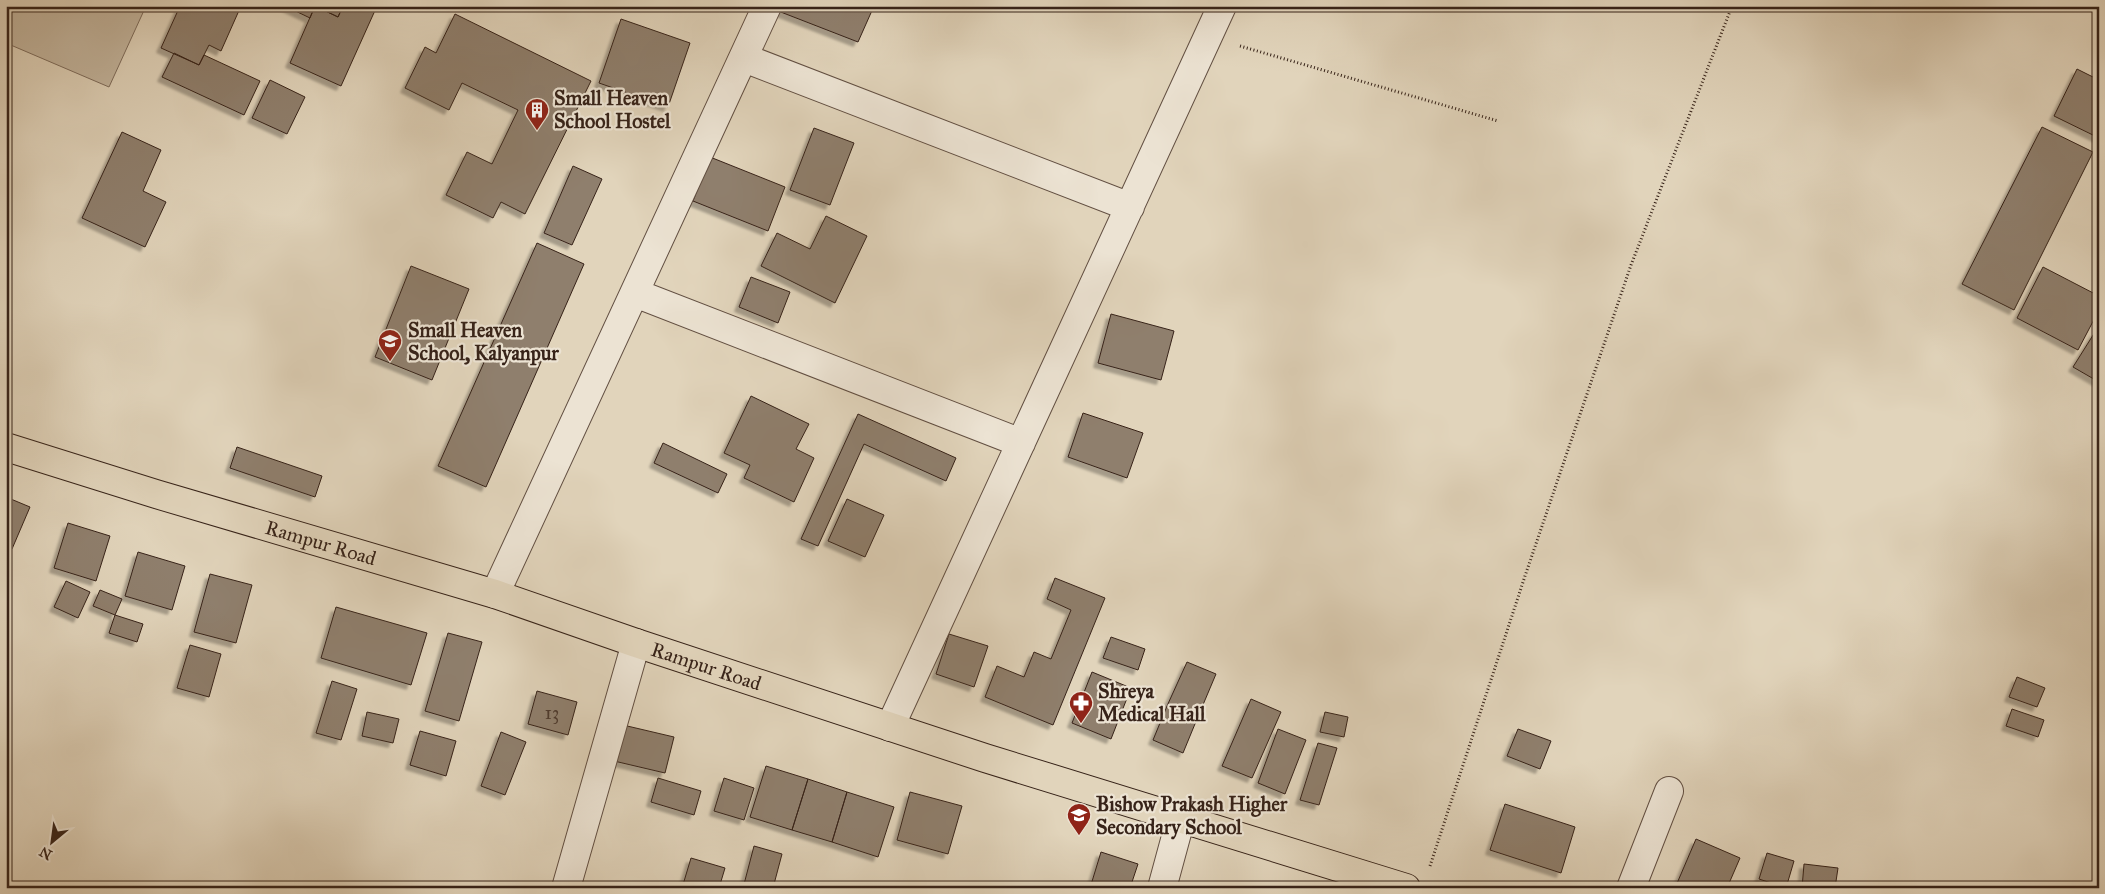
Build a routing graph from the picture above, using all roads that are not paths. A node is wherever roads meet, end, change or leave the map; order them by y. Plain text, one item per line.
1 (767, 6) edge
2 (1222, 6) edge
3 (744, 58) junction
4 (1130, 207) junction
5 (635, 292) junction
6 (1021, 443) junction
7 (6, 447) edge
8 (495, 594) junction
9 (636, 643) junction
10 (890, 727) junction
11 (1669, 790) dead end
12 (1181, 818) junction
13 (566, 888) edge
14 (1162, 888) edge
15 (1406, 888) edge
16 (1631, 888) edge

1 - 3 street
2 - 4 street
3 - 4 street
3 - 5 street
4 - 6 street
5 - 6 street
5 - 8 street
6 - 10 street
7 - 8 main road, Rampur Road
8 - 9 main road, Rampur Road
9 - 10 main road, Rampur Road
9 - 13 street
10 - 12 main road, Rampur Road
11 - 16 street
12 - 14 street
12 - 15 main road, Rampur Road

